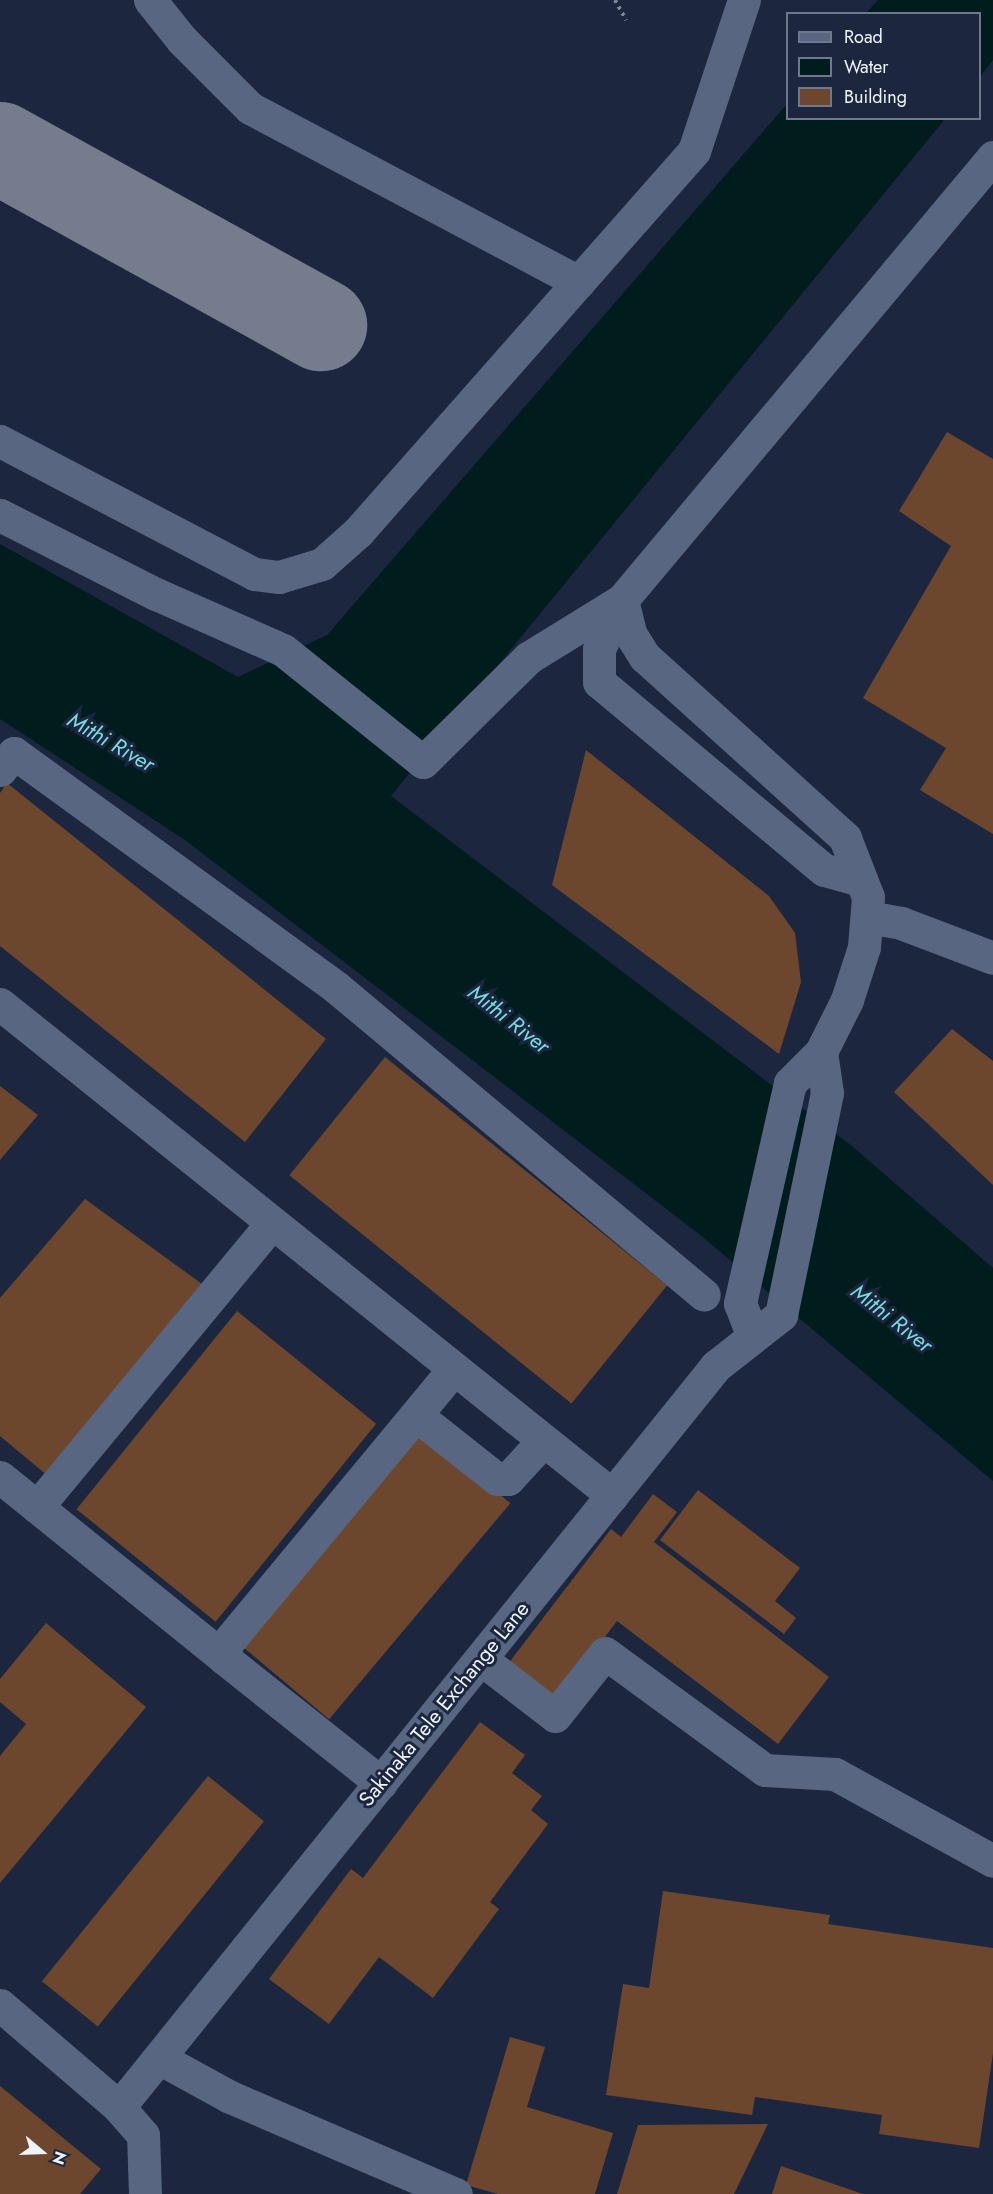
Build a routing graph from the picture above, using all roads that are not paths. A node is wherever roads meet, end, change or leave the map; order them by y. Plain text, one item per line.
1 (150, 0) edge
2 (764, 0) edge
3 (741, 12) edge
4 (993, 157) edge
5 (579, 282) junction
6 (0, 441) edge
7 (0, 515) edge
8 (622, 600) junction
9 (7, 762) edge
10 (860, 880) junction
11 (868, 917) junction
12 (993, 958) edge
13 (0, 1004) edge
14 (821, 1052) junction
15 (270, 1225) junction
16 (704, 1295) dead end
17 (752, 1335) junction
18 (453, 1370) junction
19 (416, 1415) junction
20 (543, 1441) junction
21 (0, 1477) edge
22 (612, 1495) junction
23 (37, 1508) junction
24 (224, 1659) junction
25 (481, 1659) junction
26 (381, 1783) junction
27 (993, 1861) edge
28 (0, 2005) edge
29 (159, 2058) junction
30 (119, 2106) junction
31 (145, 2194) edge
32 (456, 2194) edge

1 - 5 street
2 - 3 street
3 - 5 street
4 - 8 street
5 - 6 street
7 - 8 street
8 - 10 street
8 - 10 street
9 - 16 street
10 - 11 street
11 - 12 street
11 - 14 street
13 - 15 street
14 - 17 street, Sakinaka Tele Exchange Lane
14 - 17 street
15 - 18 street
15 - 23 street
17 - 22 street, Sakinaka Tele Exchange Lane
18 - 19 street
18 - 20 street
19 - 20 street
19 - 24 street
20 - 22 street
21 - 23 street
22 - 25 street, Sakinaka Tele Exchange Lane
23 - 24 street
24 - 26 street
25 - 26 street, Sakinaka Tele Exchange Lane
25 - 27 street
26 - 29 street, Sakinaka Tele Exchange Lane
28 - 30 street
29 - 30 street, Sakinaka Tele Exchange Lane
29 - 32 street
30 - 31 street

